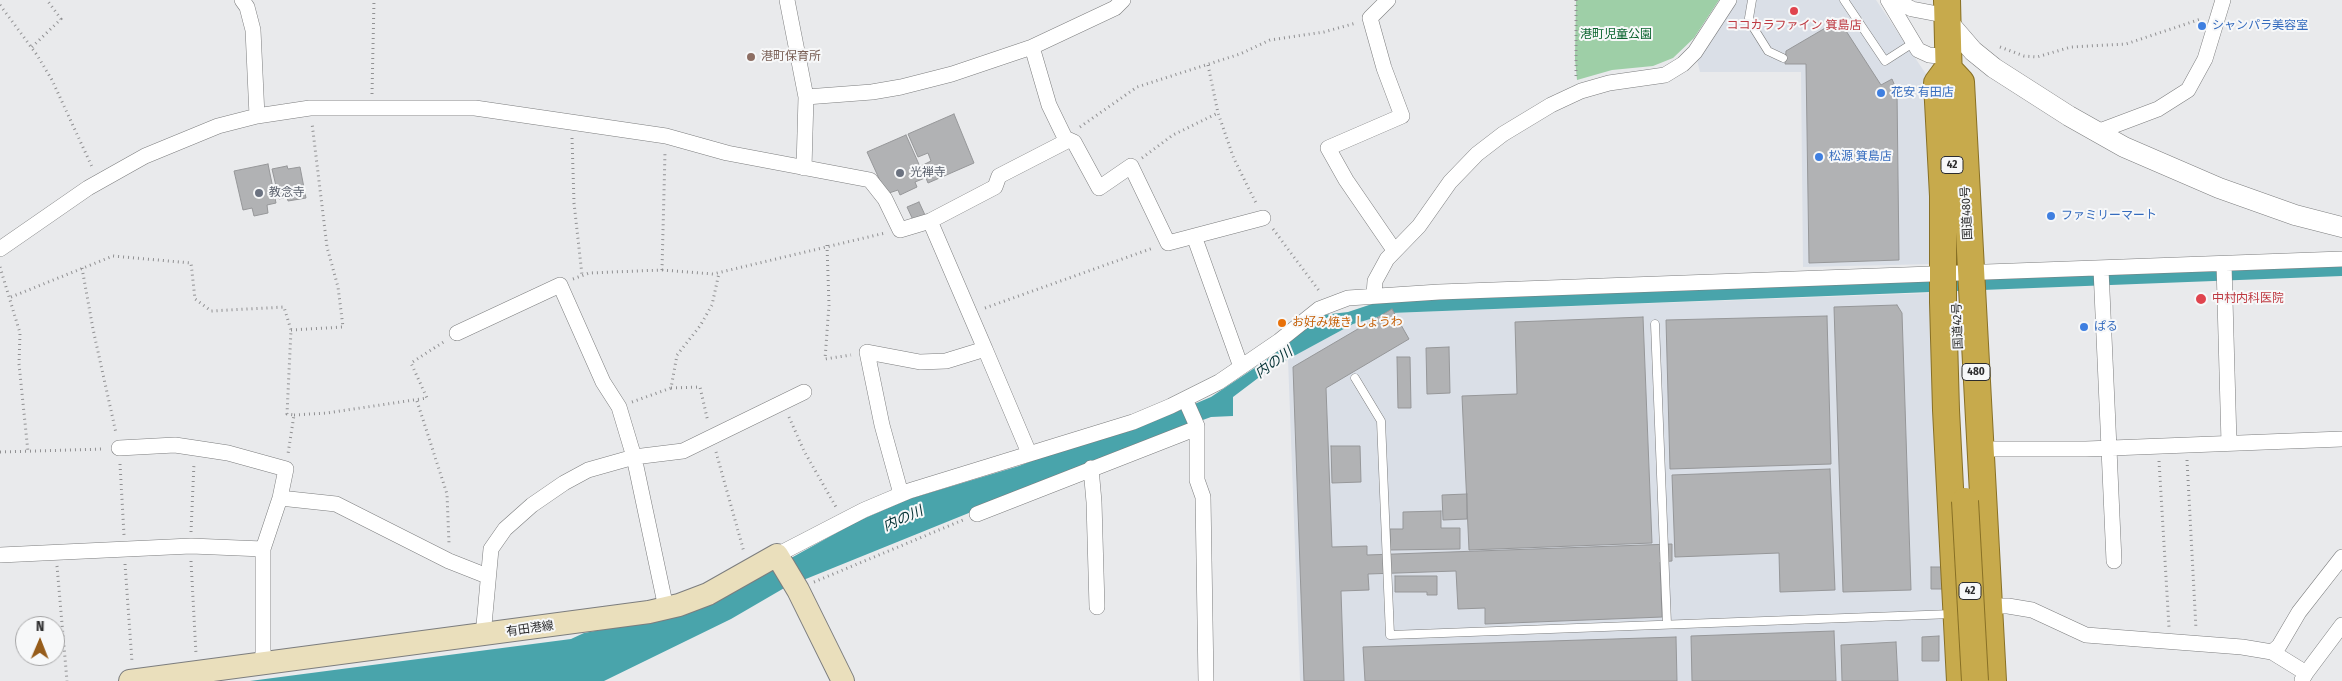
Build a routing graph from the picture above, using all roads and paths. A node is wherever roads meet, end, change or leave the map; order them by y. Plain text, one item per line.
1 (47, 0) edge
2 (242, 0) edge
3 (374, 0) edge
4 (787, 0) edge
5 (1123, 0) edge
6 (1388, 0) edge
7 (1576, 0) edge
8 (1729, 0) edge
9 (1752, 0) edge
10 (1844, 0) edge
11 (1888, 0) edge
12 (1895, 0) edge
13 (2223, 1) edge
14 (0, 5) edge
15 (1947, 11) edge
16 (1370, 18) junction
17 (1913, 43) junction
18 (32, 47) junction
19 (1032, 47) junction
20 (1997, 47) dead end
21 (1783, 58) dead end
22 (1948, 62) junction
23 (1208, 65) junction
24 (1994, 68) junction
25 (1581, 91) junction
26 (806, 97) junction
27 (371, 107) junction
28 (310, 108) junction
29 (1218, 113) junction
30 (258, 116) junction
31 (572, 122) junction
32 (2097, 132) junction
33 (666, 136) junction
34 (1066, 139) junction
35 (1131, 166) junction
36 (804, 168) junction
37 (99, 182) junction
38 (1263, 218) junction
39 (930, 221) junction
40 (2342, 227) edge
41 (900, 230) junction
42 (1194, 236) junction
43 (1168, 243) junction
44 (827, 245) junction
45 (0, 249) edge
46 (1394, 250) junction
47 (2342, 259) edge
48 (2224, 264) junction
49 (0, 267) edge
50 (82, 268) junction
51 (2101, 269) junction
52 (662, 270) junction
53 (719, 273) junction
54 (1956, 274) junction
55 (582, 276) junction
56 (560, 285) junction
57 (1374, 295) junction
58 (11, 298) junction
59 (1329, 304) junction
60 (970, 313) junction
61 (1655, 324) dead end
62 (290, 330) junction
63 (457, 333) joint
64 (986, 349) junction
65 (867, 352) junction
66 (1241, 367) junction
67 (1355, 378) dead end
68 (671, 388) junction
69 (804, 392) dead end
70 (417, 401) junction
71 (1187, 401) junction
72 (783, 402) junction
73 (619, 407) junction
74 (294, 415) junction
75 (1197, 427) junction
76 (712, 437) junction
77 (2342, 439) edge
78 (2229, 443) junction
79 (2186, 444) junction
80 (2158, 446) junction
81 (119, 448) junction
82 (2108, 448) junction
83 (1980, 449) junction
84 (0, 452) edge
85 (28, 452) junction
86 (1029, 453) junction
87 (634, 457) junction
88 (1091, 468) junction
89 (286, 469) junction
90 (901, 494) junction
91 (280, 498) junction
92 (977, 514) joint
93 (844, 521) junction
94 (263, 549) junction
95 (56, 553) junction
96 (0, 555) edge
97 (2342, 557) edge
98 (779, 559) junction
99 (449, 561) junction
100 (2114, 561) dead end
101 (749, 571) junction
102 (487, 576) junction
103 (797, 588) junction
104 (1097, 607) dead end
105 (666, 608) junction
106 (1988, 610) junction
107 (1956, 614) junction
108 (1666, 624) junction
109 (2342, 625) edge
110 (483, 636) junction
111 (2170, 640) junction
112 (2196, 643) junction
113 (2272, 652) junction
114 (263, 665) junction
115 (2304, 677) edge
116 (67, 681) edge
117 (130, 681) edge
118 (843, 681) edge
119 (1206, 681) edge
120 (1960, 681) edge
121 (1975, 681) edge
122 (1992, 681) edge

1 - 18 path
2 - 30 street
3 - 27 path
4 - 26 street
5 - 19 street
6 - 16 street
7 - 25 path
8 - 25 street
9 - 21 lane
10 - 17 lane
11 - 17 street
12 - 15 street
13 - 20 path
13 - 32 street
14 - 18 path
15 - 22 highway, 国道42号 / 42
15 - 24 street
16 - 23 path
16 - 46 street
17 - 22 street
18 - 37 path
19 - 26 street
19 - 34 street
22 - 24 street
22 - 54 highway, 国道42号 / 42
23 - 29 path
23 - 34 path
24 - 32 street
25 - 46 street
26 - 36 street
27 - 28 street
27 - 31 street
28 - 30 street
28 - 62 path
29 - 35 path
29 - 38 path
30 - 37 street
31 - 33 street
31 - 55 path
32 - 40 street
33 - 36 street
33 - 52 path
34 - 35 street
34 - 39 street
35 - 43 street
36 - 41 street
37 - 45 street
38 - 42 street
38 - 59 path
39 - 41 street
39 - 60 street
41 - 44 path
42 - 43 street
42 - 66 street
43 - 60 path
44 - 53 path
44 - 65 path
46 - 57 street
47 - 48 street
48 - 51 street
48 - 78 street
49 - 58 path
50 - 58 path
50 - 62 path
50 - 81 path
51 - 54 street
51 - 82 street
52 - 53 path
52 - 55 path
53 - 68 path
54 - 57 street
54 - 83 highway, 480
54 - 107 highway, 480
54 - 121 highway, 国道42号 / 42, bridge
55 - 56 path
56 - 63 street
56 - 73 street
57 - 59 street
58 - 85 path
59 - 66 street
60 - 64 street
61 - 108 lane
62 - 74 path
63 - 70 path
64 - 65 street
64 - 86 street
65 - 90 street
66 - 71 street
67 - 108 lane
68 - 73 path
68 - 76 path
69 - 72 street
70 - 74 path
70 - 99 path
71 - 75 street
71 - 86 street
72 - 76 street
72 - 93 path
73 - 87 street
74 - 89 path
75 - 88 street
75 - 119 street
76 - 87 street
76 - 101 path
77 - 78 street
78 - 79 street
79 - 80 street
79 - 112 path
80 - 82 street
80 - 111 path
81 - 85 path
81 - 89 street
82 - 83 street
82 - 100 street
83 - 106 highway, 480
84 - 85 path
86 - 90 street
87 - 102 street
87 - 105 street
88 - 92 street
88 - 104 street
89 - 91 street
90 - 93 street
91 - 94 street
91 - 99 street
92 - 103 path
93 - 98 street
94 - 95 street
94 - 114 street
95 - 96 street
95 - 116 path
97 - 113 street
98 - 101 main road, 有田港線
98 - 103 main road
99 - 102 street
101 - 105 main road, 有田港線
102 - 110 street
103 - 118 main road
105 - 110 main road, 有田港線
106 - 107 street
106 - 111 street
106 - 122 highway, 480
107 - 108 lane
107 - 120 highway, 480
109 - 115 street
110 - 114 main road, 有田港線
111 - 112 street
112 - 113 street
113 - 115 street
114 - 117 main road, 有田港線

